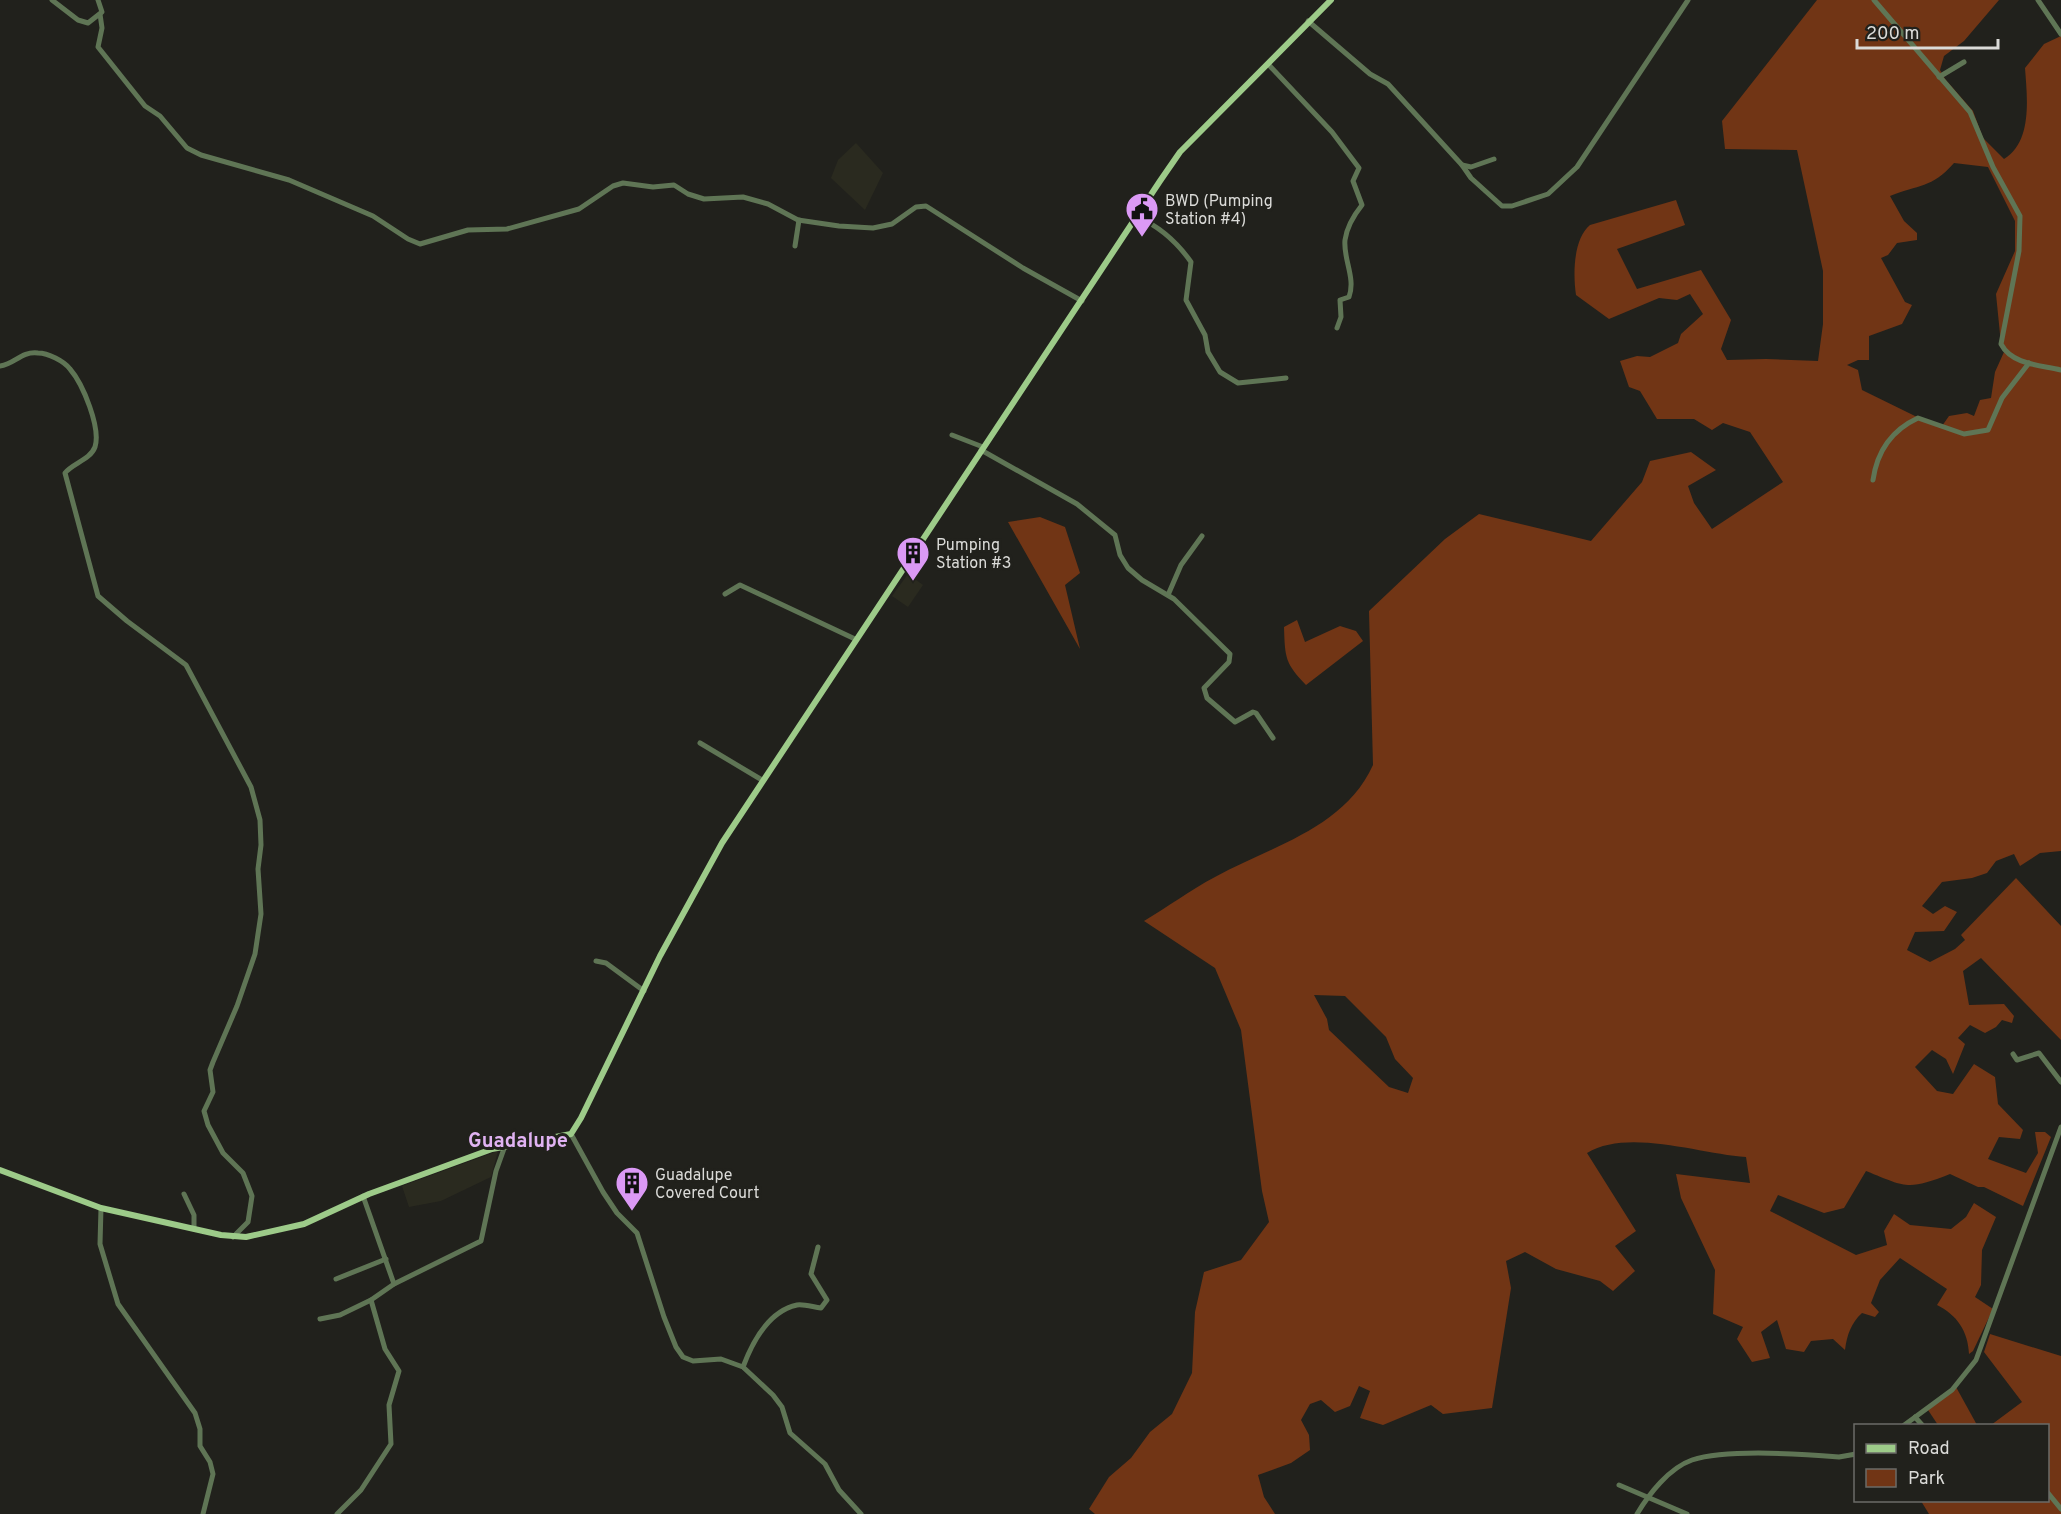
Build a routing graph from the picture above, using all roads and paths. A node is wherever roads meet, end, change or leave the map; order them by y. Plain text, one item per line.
1 (52, 0) edge
2 (98, 0) edge
3 (1330, 0) edge
4 (1688, 0) edge
5 (1874, 0) edge
6 (2038, 0) edge
7 (100, 14) junction
8 (1308, 21) junction
9 (2061, 34) edge
10 (1964, 62) dead end
11 (1268, 64) junction
12 (1939, 77) junction
13 (1494, 159) dead end
14 (1462, 165) junction
15 (1137, 217) junction
16 (799, 220) junction
17 (795, 246) dead end
18 (1082, 301) junction
19 (1336, 328) dead end
20 (2029, 363) junction
21 (0, 366) edge
22 (2061, 370) edge
23 (1287, 378) dead end
24 (952, 435) dead end
25 (982, 448) junction
26 (1873, 480) dead end
27 (1202, 536) dead end
28 (725, 594) dead end
29 (1168, 594) junction
30 (855, 639) junction
31 (1273, 738) dead end
32 (700, 743) dead end
33 (762, 780) junction
34 (596, 961) dead end
35 (644, 991) junction
36 (2013, 1054) dead end
37 (2061, 1082) edge
38 (2061, 1127) edge
39 (571, 1134) junction
40 (505, 1146) junction
41 (0, 1170) edge
42 (183, 1194) dead end
43 (363, 1197) junction
44 (101, 1208) junction
45 (194, 1229) junction
46 (233, 1237) junction
47 (818, 1247) dead end
48 (386, 1259) junction
49 (336, 1279) dead end
50 (394, 1284) junction
51 (371, 1300) junction
52 (320, 1319) dead end
53 (743, 1367) junction
54 (1915, 1417) junction
55 (1904, 1424) edge
56 (1922, 1424) edge
57 (1854, 1454) edge
58 (1619, 1485) dead end
59 (2049, 1494) edge
60 (1648, 1498) junction
61 (2061, 1509) edge
62 (203, 1514) edge
63 (337, 1514) edge
64 (861, 1514) edge
65 (1637, 1514) edge
66 (1687, 1514) edge

1 - 7 street
2 - 7 street
3 - 8 main road
4 - 14 street
5 - 12 street
6 - 9 street
7 - 16 street
8 - 11 main road
8 - 14 street
10 - 12 street
11 - 15 main road
11 - 19 street
12 - 20 street
13 - 14 street
15 - 18 main road
15 - 23 street
16 - 17 street
16 - 18 street
18 - 25 main road
20 - 22 street
20 - 26 street
21 - 46 street
24 - 25 street
25 - 29 street
25 - 30 main road
27 - 29 street
28 - 30 street
29 - 31 street
30 - 33 main road
32 - 33 street
33 - 35 main road
34 - 35 street
35 - 39 main road
36 - 37 street
38 - 54 street
39 - 40 main road
39 - 53 street
40 - 43 main road
40 - 50 street
41 - 44 main road
42 - 45 street
43 - 46 main road
43 - 48 street
44 - 45 main road
44 - 62 street
45 - 46 main road
47 - 53 street
48 - 49 street
48 - 50 street
50 - 51 street
51 - 52 street
51 - 63 street
53 - 64 street
54 - 55 street
54 - 56 street
57 - 60 street
58 - 60 street
59 - 61 street
60 - 65 street
60 - 66 street

